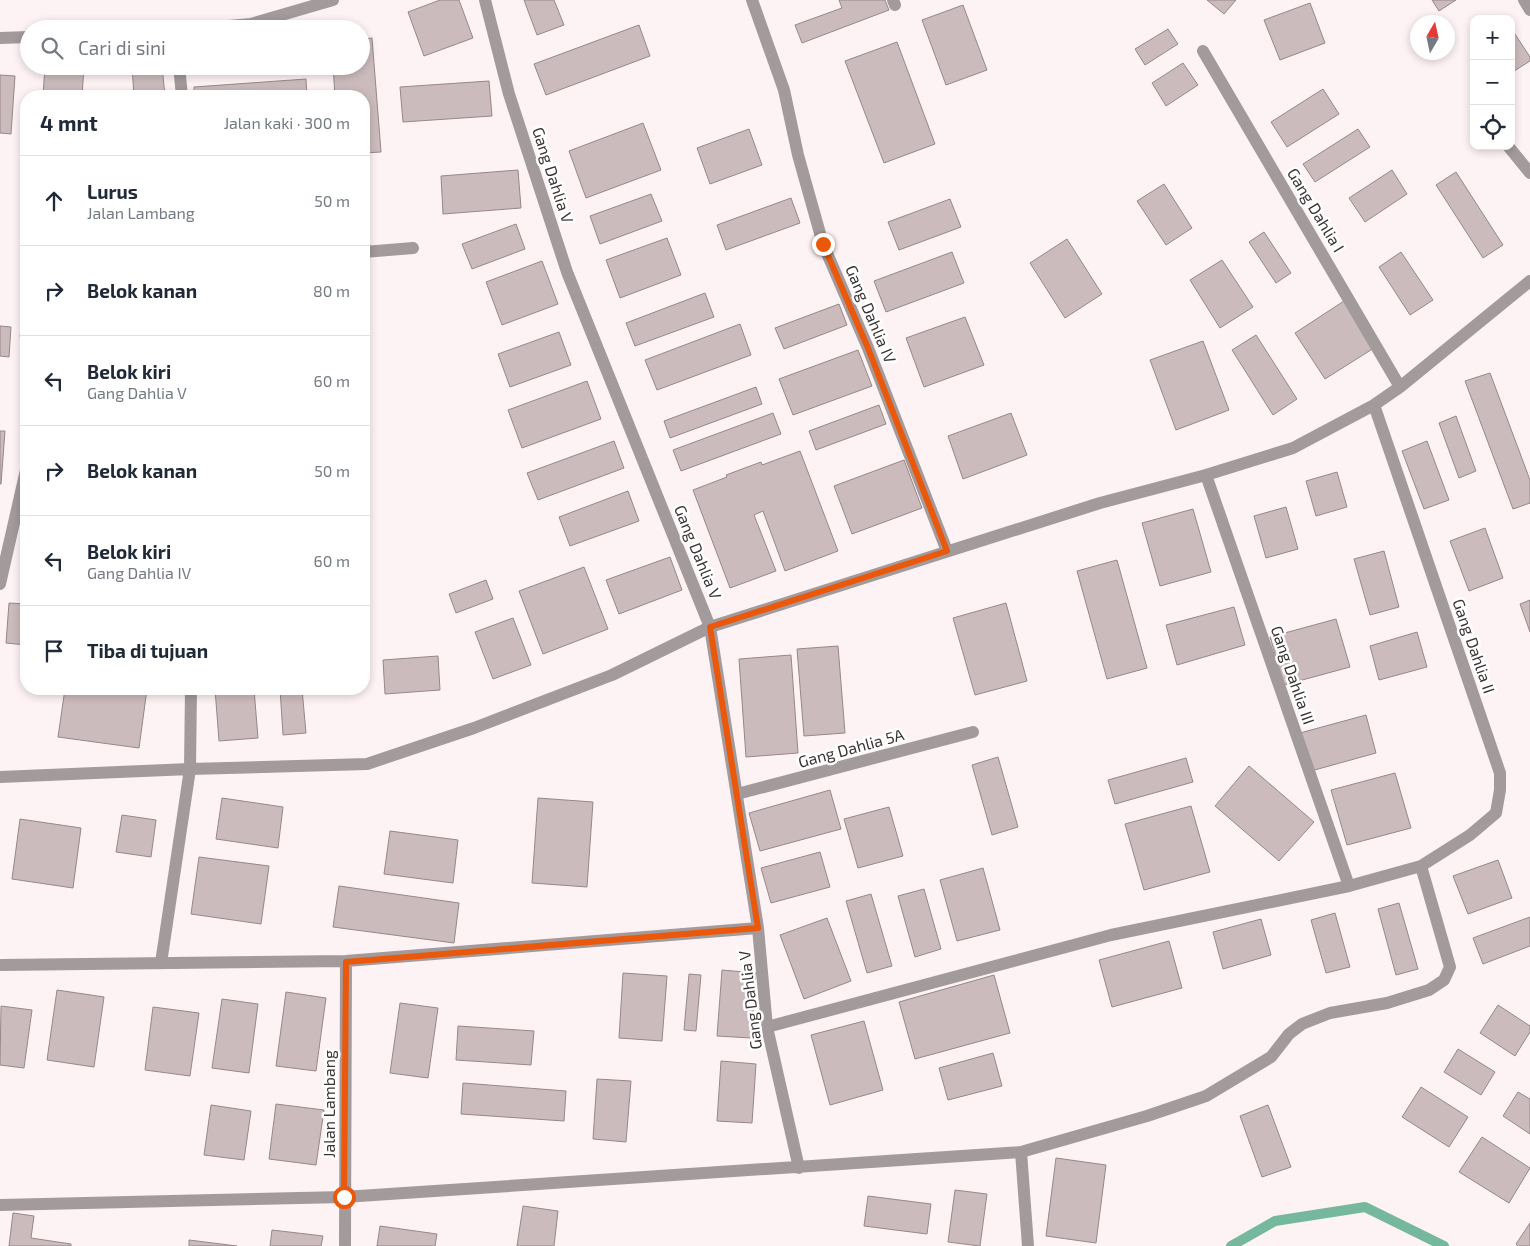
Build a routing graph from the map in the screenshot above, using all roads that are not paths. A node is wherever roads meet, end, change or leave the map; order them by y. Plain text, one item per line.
1 (333, 0) edge
2 (485, 0) edge
3 (752, 0) edge
4 (1524, 0) edge
5 (300, 5) edge
6 (1530, 10) edge
7 (261, 20) edge
8 (20, 37) edge
9 (0, 38) edge
10 (1203, 51) dead end
11 (180, 75) edge
12 (181, 90) edge
13 (1511, 150) edge
14 (1530, 173) edge
15 (413, 248) dead end
16 (370, 252) edge
17 (1529, 285) edge
18 (1400, 387) junction
19 (1374, 405) junction
20 (1206, 474) junction
21 (20, 496) edge
22 (947, 551) junction
23 (0, 584) edge
24 (710, 627) junction
25 (191, 695) edge
26 (973, 732) dead end
27 (190, 769) junction
28 (0, 777) edge
29 (737, 794) junction
30 (1421, 866) junction
31 (1349, 886) junction
32 (758, 928) junction
33 (346, 962) junction
34 (161, 963) junction
35 (0, 965) edge
36 (767, 1027) junction
37 (1021, 1152) junction
38 (799, 1168) junction
39 (344, 1197) junction
40 (0, 1205) edge
41 (345, 1246) edge
42 (1028, 1246) edge

1 - 5 street
2 - 24 street, Gang Dahlia V
3 - 22 street, Gang Dahlia IV
4 - 6 street
5 - 7 street
8 - 9 street
10 - 18 street, Gang Dahlia I
11 - 12 street
13 - 14 street
15 - 16 street
17 - 18 street
18 - 19 street
19 - 20 street
19 - 30 street, Gang Dahlia II
20 - 22 street
20 - 31 street, Gang Dahlia III
21 - 23 street
22 - 24 street
24 - 27 street
24 - 29 street, Gang Dahlia V
25 - 27 street
26 - 29 street, Gang Dahlia 5A
27 - 28 street
27 - 34 street
29 - 32 street, Gang Dahlia V
30 - 31 street, Gang Dahlia II
30 - 37 street
31 - 36 street, Gang Dahlia II
32 - 33 street
32 - 36 street, Gang Dahlia V
33 - 34 street
33 - 39 street, Jalan Lambang
34 - 35 street
36 - 38 street, Gang Dahlia V
37 - 38 street
37 - 42 street
38 - 39 street
39 - 40 street
39 - 41 street, Jalan Lambang

